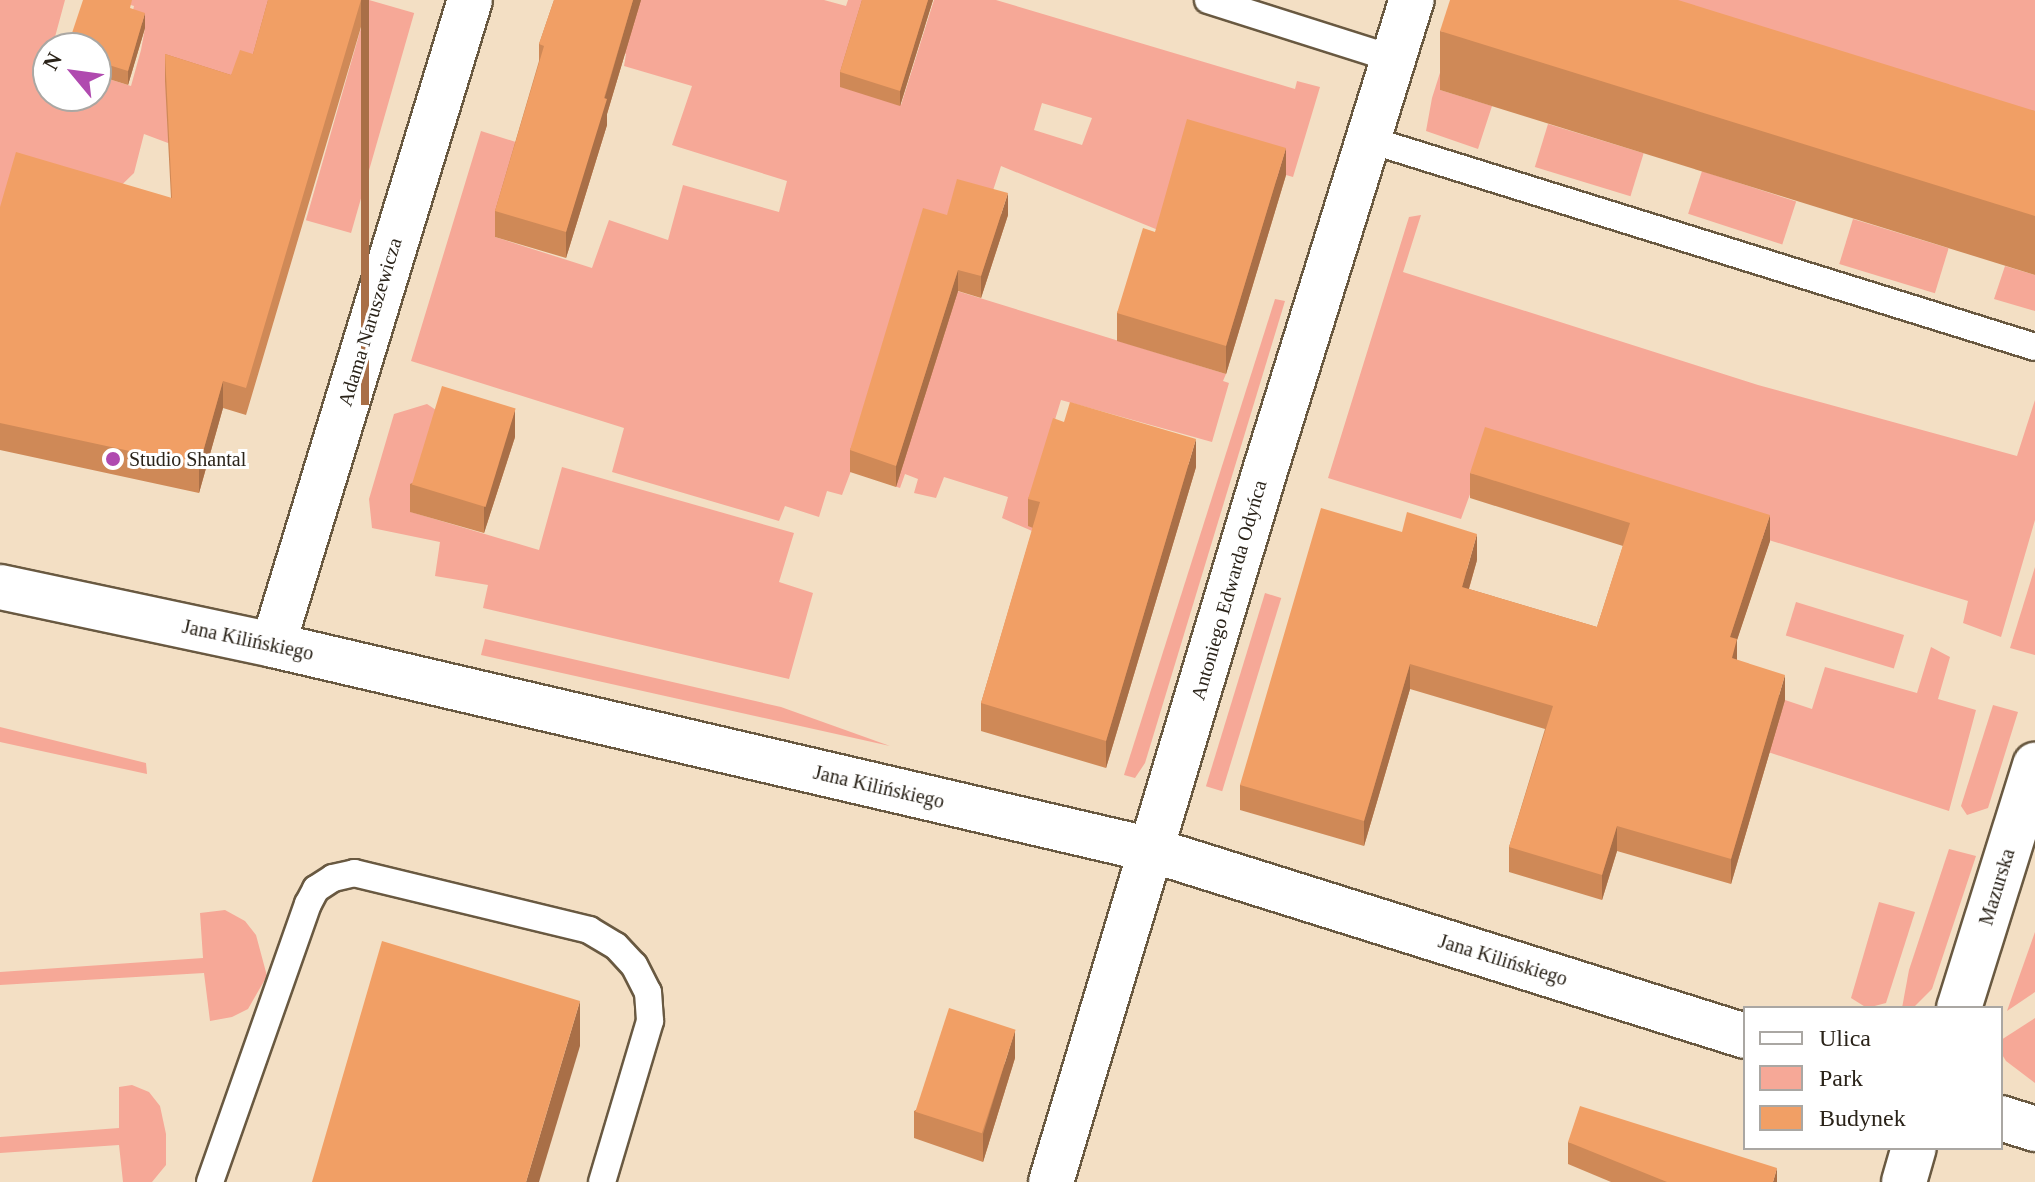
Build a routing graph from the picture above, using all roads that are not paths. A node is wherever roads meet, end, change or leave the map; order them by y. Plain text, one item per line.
1 (470, 0) edge
2 (1208, 0) edge
3 (1412, 0) edge
4 (1394, 59) junction
5 (1370, 140) junction
6 (2035, 347) edge
7 (0, 587) edge
8 (273, 645) junction
9 (2035, 765) edge
10 (1152, 850) junction
11 (1960, 1006) edge
12 (1743, 1035) edge
13 (2003, 1119) edge
14 (2035, 1129) edge
15 (1913, 1150) edge
16 (210, 1182) edge
17 (602, 1182) edge
18 (1051, 1182) edge
19 (1904, 1182) edge

1 - 8 street, Adama Naruszewicza
2 - 4 lane
3 - 4 street, Antoniego Edwarda Odyńca
4 - 5 street, Antoniego Edwarda Odyńca
5 - 6 lane
5 - 10 street, Antoniego Edwarda Odyńca
7 - 8 street, Jana Kilińskiego
8 - 10 street, Jana Kilińskiego
9 - 11 street, Mazurska
10 - 12 street, Jana Kilińskiego
10 - 18 street, Antoniego Edwarda Odyńca
13 - 14 street
15 - 19 street
16 - 17 lane

